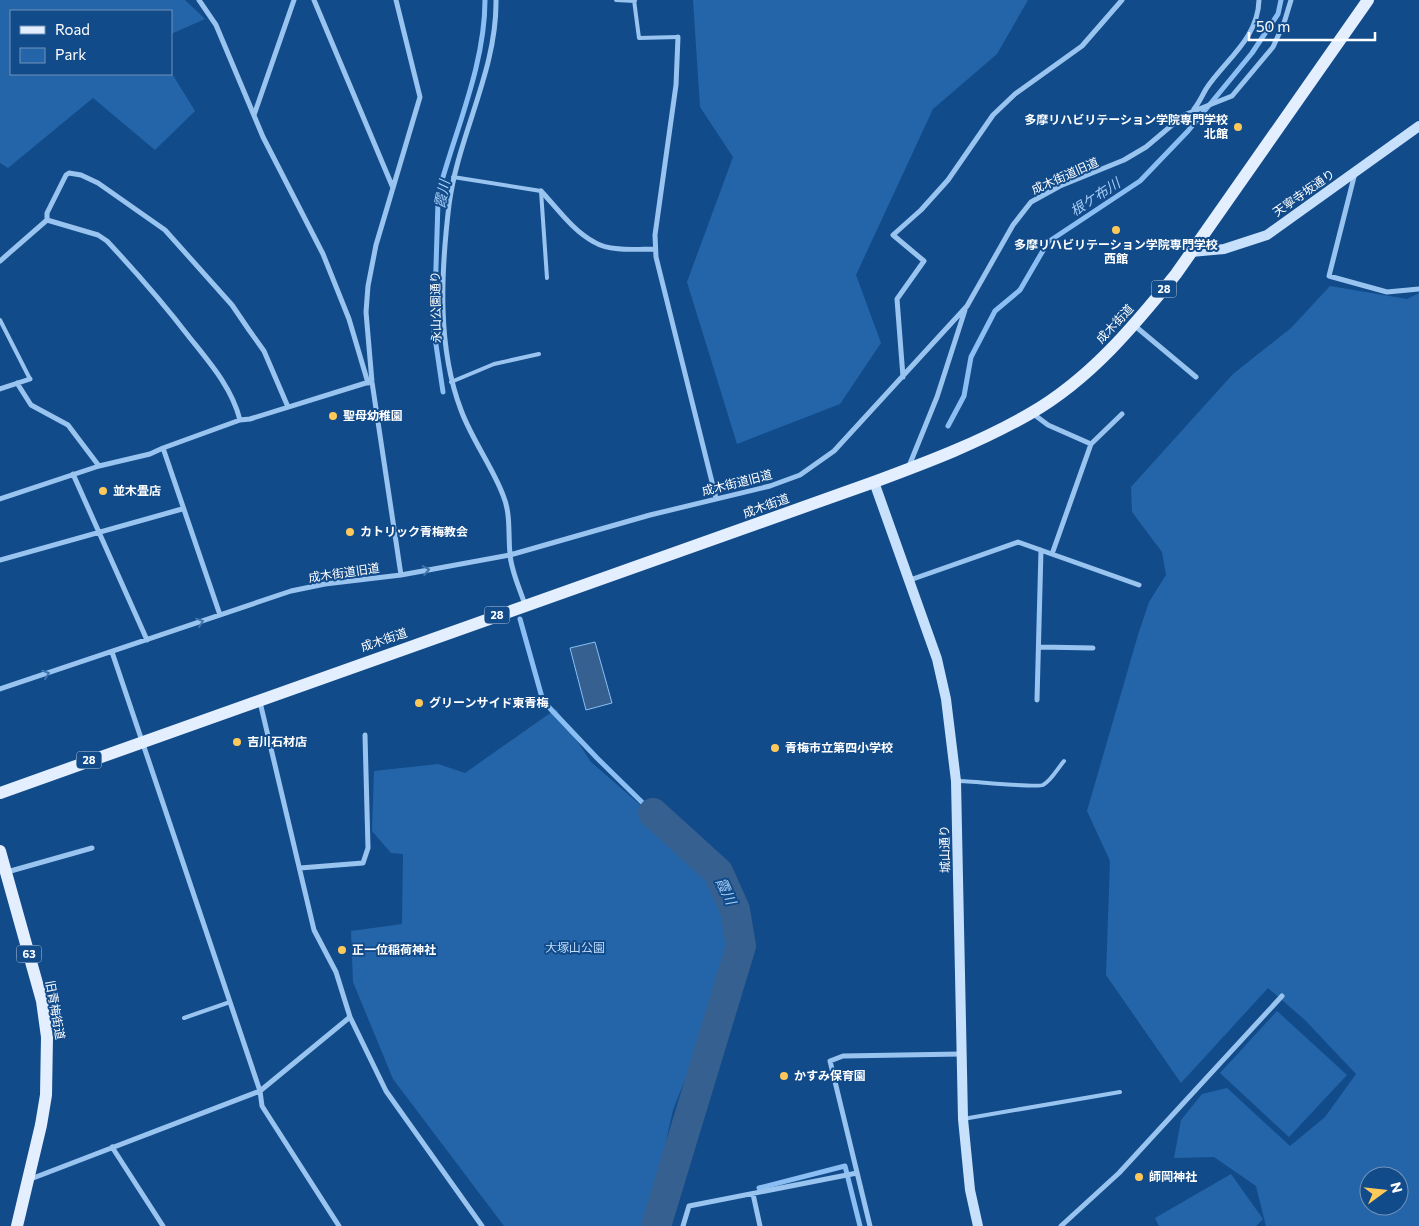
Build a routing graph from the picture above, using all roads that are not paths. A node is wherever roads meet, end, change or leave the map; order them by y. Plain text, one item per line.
1 (200, 0) edge
2 (294, 0) edge
3 (314, 0) edge
4 (396, 0) edge
5 (496, 0) edge
6 (616, 0) edge
7 (1122, 0) edge
8 (1259, 0) edge
9 (1291, 0) edge
10 (1368, 0) edge
11 (634, 1) edge
12 (678, 37) joint
13 (1194, 110) junction
14 (254, 115) junction
15 (1419, 126) edge
16 (1356, 171) junction
17 (453, 177) junction
18 (393, 188) junction
19 (541, 190) junction
20 (47, 220) junction
21 (655, 249) junction
22 (1191, 252) junction
23 (0, 261) edge
24 (547, 278) dead end
25 (1419, 288) edge
26 (967, 306) junction
27 (0, 320) edge
28 (1134, 325) junction
29 (539, 354) dead end
30 (903, 377) junction
31 (1196, 377) dead end
32 (30, 379) joint
33 (370, 382) junction
34 (451, 382) junction
35 (17, 383) junction
36 (0, 389) edge
37 (288, 407) junction
38 (1032, 412) junction
39 (1122, 414) dead end
40 (240, 420) junction
41 (1091, 444) junction
42 (163, 448) junction
43 (99, 466) junction
44 (908, 469) junction
45 (73, 474) junction
46 (874, 482) junction
47 (716, 498) junction
48 (0, 499) edge
49 (182, 509) junction
50 (99, 532) junction
51 (1042, 550) junction
52 (1052, 554) junction
53 (510, 555) junction
54 (0, 560) edge
55 (401, 575) junction
56 (910, 580) junction
57 (1138, 585) dead end
58 (525, 605) junction
59 (220, 615) junction
60 (147, 640) junction
61 (1040, 646) junction
62 (1093, 648) dead end
63 (112, 652) junction
64 (0, 689) edge
65 (260, 699) junction
66 (1037, 700) dead end
67 (365, 735) dead end
68 (142, 742) junction
69 (1064, 762) dead end
70 (956, 781) junction
71 (0, 793) edge
72 (92, 848) dead end
73 (0, 851) edge
74 (300, 868) junction
75 (6, 873) junction
76 (1282, 996) dead end
77 (230, 1002) junction
78 (350, 1017) junction
79 (184, 1018) dead end
80 (962, 1054) junction
81 (260, 1091) junction
82 (1120, 1092) dead end
83 (964, 1119) junction
84 (112, 1147) junction
85 (857, 1173) junction
86 (28, 1180) junction
87 (753, 1194) junction
88 (16, 1226) edge
89 (163, 1226) edge
90 (339, 1226) edge
91 (482, 1226) edge
92 (683, 1226) edge
93 (760, 1226) edge
94 (870, 1226) edge
95 (978, 1226) edge
96 (1061, 1226) edge

1 - 14 street
2 - 14 street
3 - 18 street
4 - 18 street
5 - 17 street, 永山公園通り
6 - 11 lane
7 - 30 street
8 - 13 street
9 - 13 street, 成木街道旧道
10 - 22 main road, 成木街道 / 28
11 - 12 lane
12 - 21 street
13 - 26 street, 成木街道旧道
14 - 33 street
15 - 16 street, 天寧寺坂通り
16 - 22 street, 天寧寺坂通り
16 - 25 street
17 - 19 lane
17 - 34 street, 永山公園通り
18 - 33 street
19 - 21 street
19 - 24 lane
20 - 23 street
20 - 37 street
20 - 40 street
21 - 47 street
22 - 28 main road, 成木街道 / 28
26 - 30 street, 成木街道旧道
26 - 44 street
27 - 32 lane
28 - 31 street
28 - 38 main road, 成木街道 / 28
29 - 34 lane
30 - 47 street, 成木街道旧道
32 - 35 street
33 - 37 street
33 - 55 street
34 - 53 street, 永山公園通り
35 - 36 street
35 - 43 street
37 - 40 street
38 - 41 street
38 - 44 main road, 成木街道 / 28
39 - 41 street
40 - 42 street
41 - 52 street
42 - 43 street
42 - 49 street
43 - 45 street
44 - 46 main road, 成木街道 / 28
45 - 48 street
45 - 50 street
46 - 56 street, 城山通り
46 - 58 main road, 成木街道 / 28
47 - 53 street, 成木街道旧道
49 - 50 street
49 - 59 street
50 - 54 street
50 - 60 street
51 - 52 street
51 - 56 street
51 - 61 street
52 - 57 street
55 -> 53 street, 成木街道旧道
53 - 58 street, 永山公園通り
55 - 59 street, 成木街道旧道
56 - 70 street, 城山通り
58 - 65 main road, 成木街道 / 28
60 -> 59 street, 成木街道旧道
60 - 63 street, 成木街道旧道
61 - 62 street
61 - 66 street
64 -> 63 street, 成木街道旧道
63 - 68 street
65 - 68 main road, 成木街道 / 28
65 - 74 street
67 - 74 street
68 - 71 main road, 成木街道 / 28
68 - 77 street
69 - 70 lane
70 - 80 street, 城山通り
72 - 75 street
73 - 75 main road, 旧青梅街道 / 63
74 - 78 street
75 - 86 main road, 旧青梅街道 / 63
76 - 96 street
77 - 79 lane
77 - 81 street
78 - 81 street
78 - 91 street
80 - 83 street, 城山通り
80 - 85 street
81 - 84 street
81 - 90 street
82 - 83 lane
83 - 95 street, 城山通り
84 - 86 street
84 - 89 street
85 - 87 street
85 - 94 street
86 - 88 main road, 63
87 - 92 street
87 - 93 street

